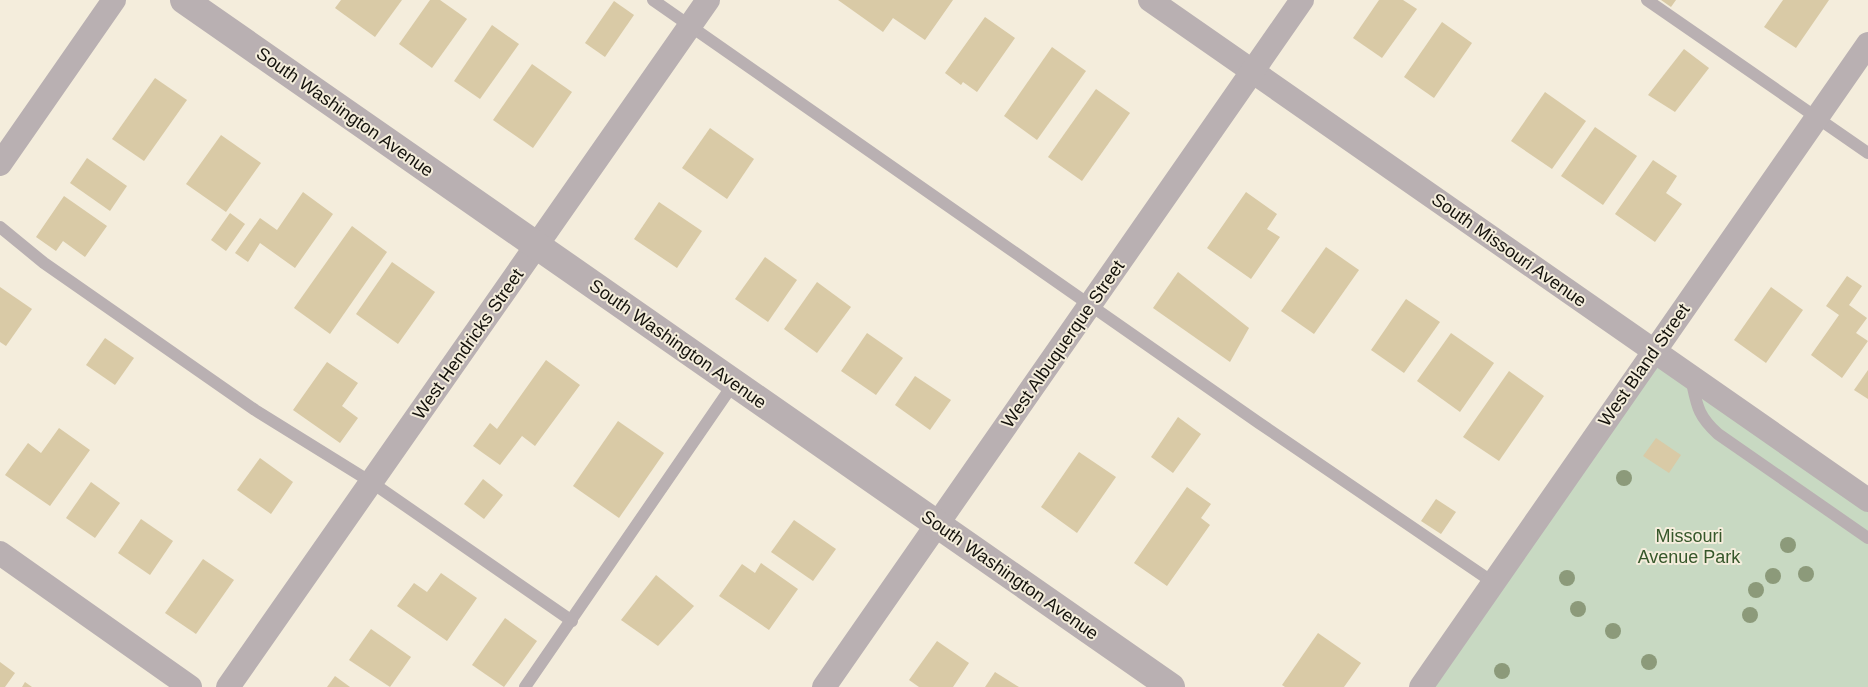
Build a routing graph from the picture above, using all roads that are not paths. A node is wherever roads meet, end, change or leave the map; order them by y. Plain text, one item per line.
1 (114, 0) edge
2 (184, 0) edge
3 (653, 0) edge
4 (708, 0) edge
5 (1150, 0) edge
6 (1302, 0) edge
7 (1646, 0) edge
8 (690, 26) junction
9 (1868, 44) edge
10 (1252, 71) junction
11 (1817, 117) junction
12 (1868, 153) edge
13 (0, 164) edge
14 (0, 227) edge
15 (537, 245) junction
16 (1091, 304) junction
17 (1655, 351) junction
18 (1690, 376) junction
19 (734, 383) junction
20 (371, 482) junction
21 (1868, 500) edge
22 (937, 526) junction
23 (1868, 538) edge
24 (0, 553) edge
25 (1494, 583) junction
26 (572, 621) junction
27 (190, 687) edge
28 (228, 687) edge
29 (525, 687) edge
30 (824, 687) edge
31 (1171, 687) edge
32 (1421, 687) edge

1 - 13 street
2 - 15 street, South Washington Avenue
3 - 8 lane
4 - 8 street, West Hendricks Street
5 - 10 street, South Missouri Avenue
6 - 10 street, West Albuquerque Street
7 - 11 lane
8 - 15 street, West Hendricks Street
8 - 16 lane
9 - 11 street, West Bland Street
10 - 16 street, West Albuquerque Street
10 - 17 street, South Missouri Avenue
11 - 12 lane
11 - 17 street, West Bland Street
14 - 20 lane
15 - 19 street, South Washington Avenue
15 - 20 street, West Hendricks Street
16 - 22 street, West Albuquerque Street
16 - 25 lane
17 - 18 street, South Missouri Avenue
17 - 25 street, West Bland Street
18 - 21 street, South Missouri Avenue
18 - 23 lane
19 - 22 street, South Washington Avenue
19 - 26 lane
20 - 26 lane
20 - 28 street, West Hendricks Street
22 - 30 street, West Albuquerque Street
22 - 31 street, South Washington Avenue
24 - 27 street
25 - 32 street, West Bland Street
26 - 29 lane

